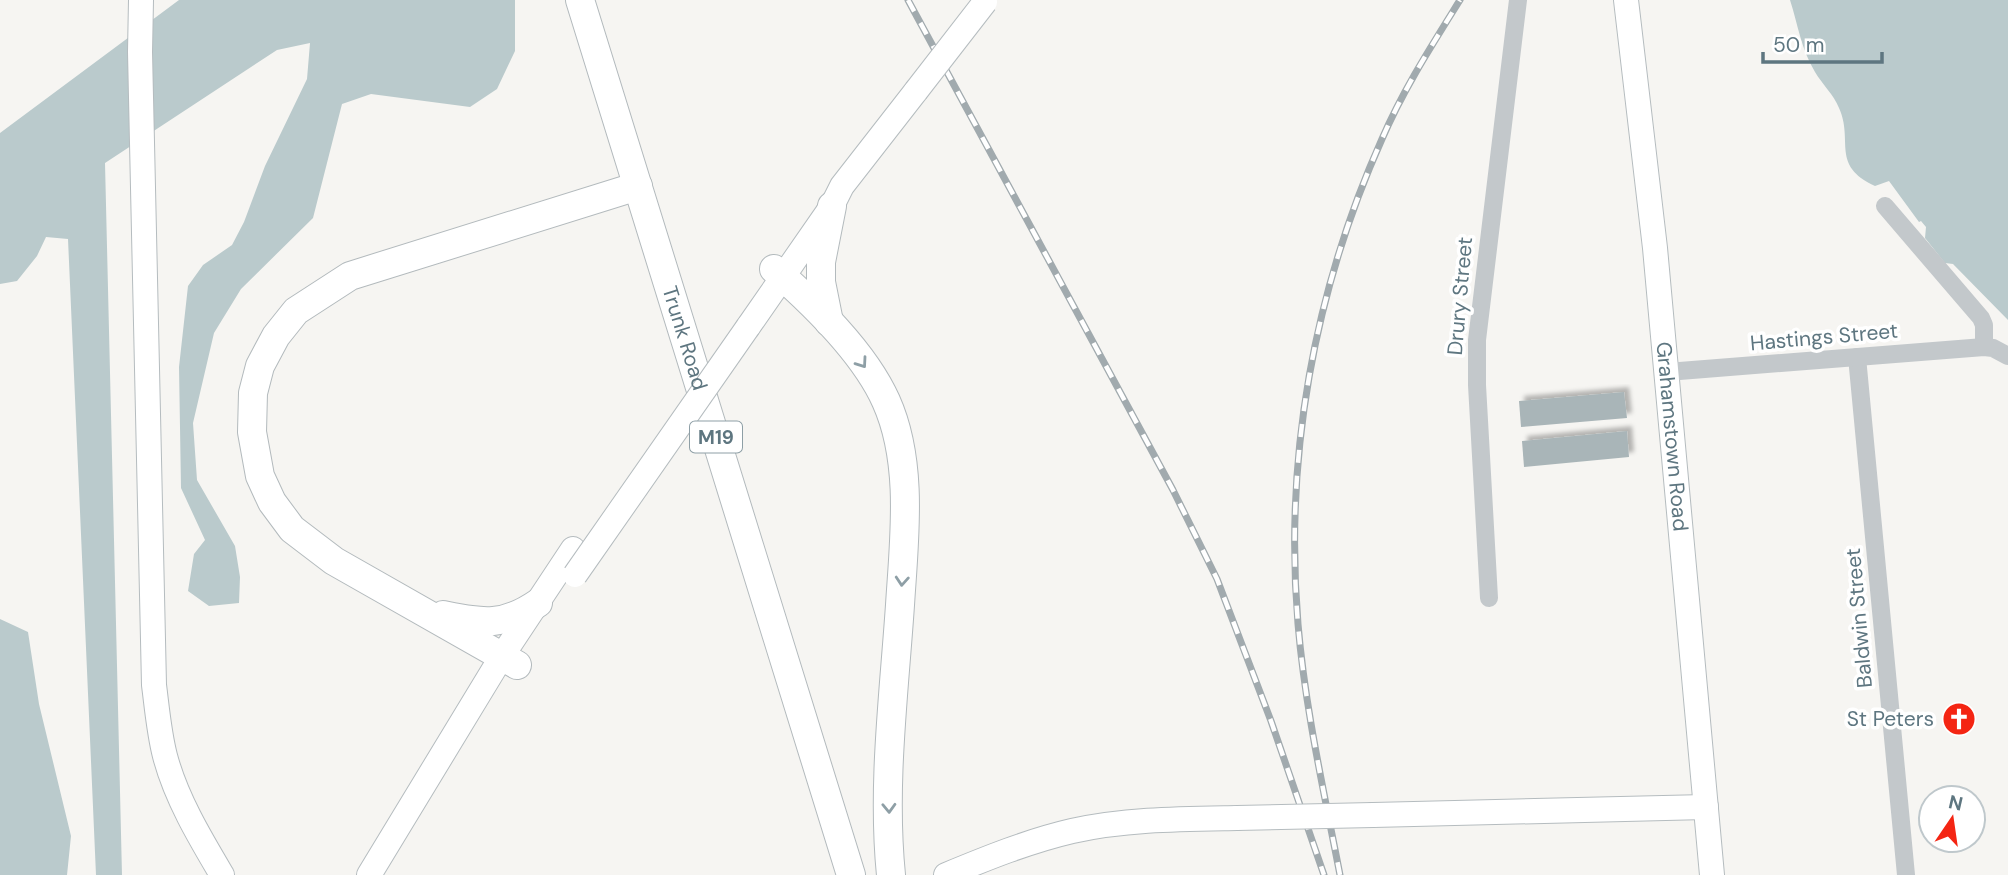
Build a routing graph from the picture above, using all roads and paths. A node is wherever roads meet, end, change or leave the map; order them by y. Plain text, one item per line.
1 (141, 0) edge
2 (580, 0) edge
3 (1518, 0) edge
4 (1626, 0) edge
5 (986, 1) edge
6 (638, 186) junction
7 (837, 196) junction
8 (1885, 206) dead end
9 (779, 272) junction
10 (742, 322) junction
11 (829, 322) junction
12 (1983, 347) junction
13 (2008, 356) edge
14 (1857, 357) junction
15 (1667, 372) junction
16 (1489, 598) dead end
17 (538, 603) junction
18 (420, 610) junction
19 (509, 660) junction
20 (1706, 807) junction
21 (953, 872) edge
22 (222, 875) edge
23 (369, 875) edge
24 (383, 875) edge
25 (851, 875) edge
26 (891, 875) edge
27 (1712, 875) edge
28 (1906, 875) edge

1 - 22 main road
2 - 6 main road, Trunk Road / M19
3 - 16 street, Drury Street
4 - 15 main road, Grahamstown Road
5 - 7 main road, bridge
6 - 18 main road
6 - 25 main road, Trunk Road / M19
7 - 9 main road
7 - 11 main road
8 - 12 street
9 - 10 main road
9 - 11 main road
10 - 17 main road
10 - 19 main road, bridge
11 -> 26 main road
12 - 13 street
12 - 14 street, Hastings Street
14 - 15 street, Hastings Street
14 - 28 street, Baldwin Street
15 - 20 main road, Grahamstown Road
17 - 18 main road
17 - 19 main road
18 - 19 main road
19 - 23 main road
19 - 24 main road
20 - 21 main road, bridge
20 - 27 main road, Grahamstown Road

